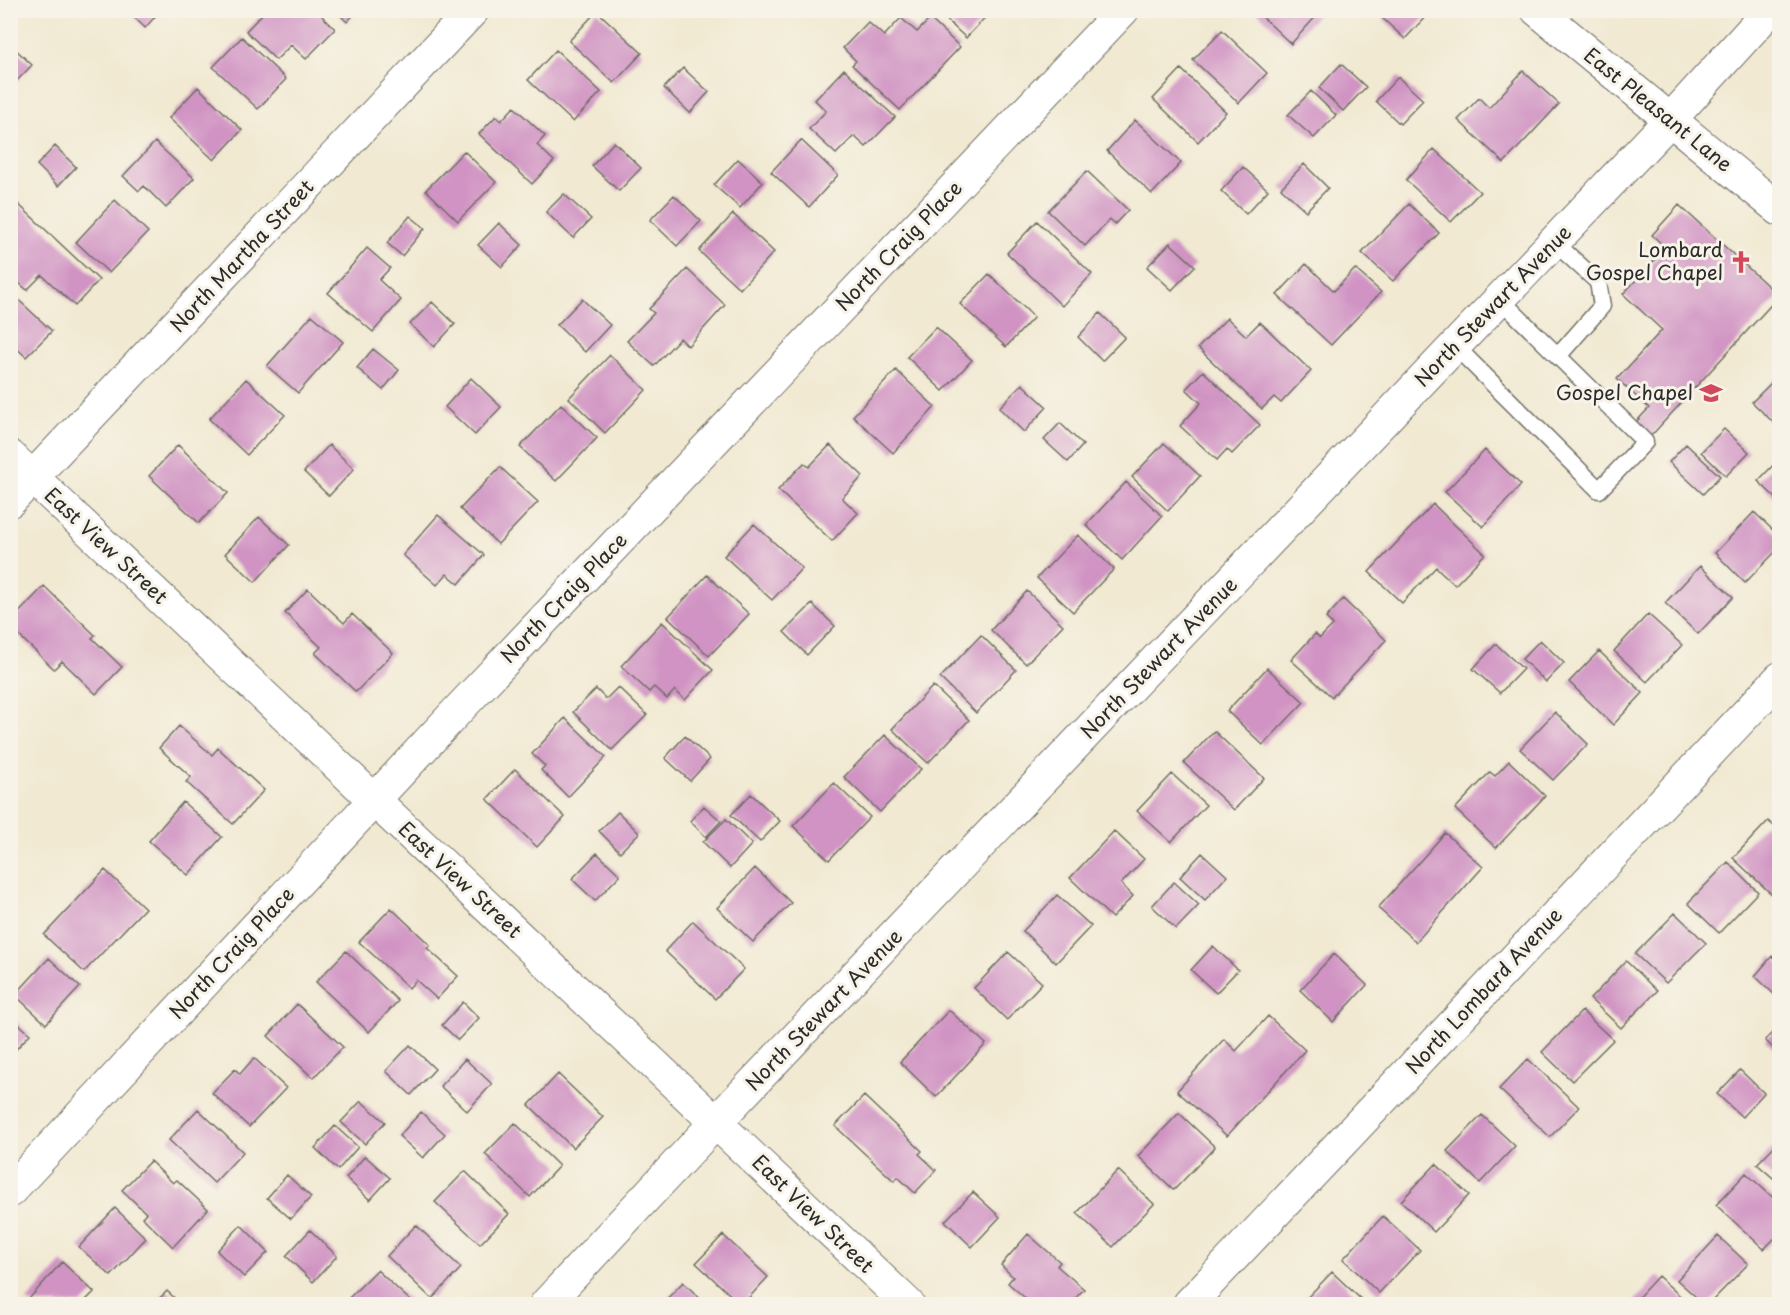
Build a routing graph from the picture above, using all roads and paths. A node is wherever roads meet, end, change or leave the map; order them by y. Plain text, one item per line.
1 (473, 10) edge
2 (1123, 10) edge
3 (1537, 10) edge
4 (1770, 10) edge
5 (1670, 120) junction
6 (1779, 210) edge
7 (1554, 242) junction
8 (1500, 299) junction
9 (1455, 346) junction
10 (1559, 355) junction
11 (10, 456) edge
12 (33, 477) junction
13 (10, 501) edge
14 (1779, 678) edge
15 (375, 800) junction
16 (716, 1122) junction
17 (10, 1191) edge
18 (546, 1305) edge
19 (908, 1305) edge
20 (1189, 1305) edge

1 - 12 street, North Martha Street
2 - 15 street, North Craig Place
3 - 5 street, East Pleasant Lane
4 - 5 street, North Stewart Avenue
5 - 6 street, East Pleasant Lane
5 - 7 street, North Stewart Avenue
7 - 8 street, North Stewart Avenue
7 - 10 lane
8 - 9 street, North Stewart Avenue
8 - 10 lane
9 - 10 lane
9 - 16 street, North Stewart Avenue
11 - 12 street, East View Street
12 - 13 street, North Martha Street
12 - 15 street, East View Street
14 - 20 street, North Lombard Avenue
15 - 16 street, East View Street
15 - 17 street, North Craig Place
16 - 18 street, North Stewart Avenue
16 - 19 street, East View Street

